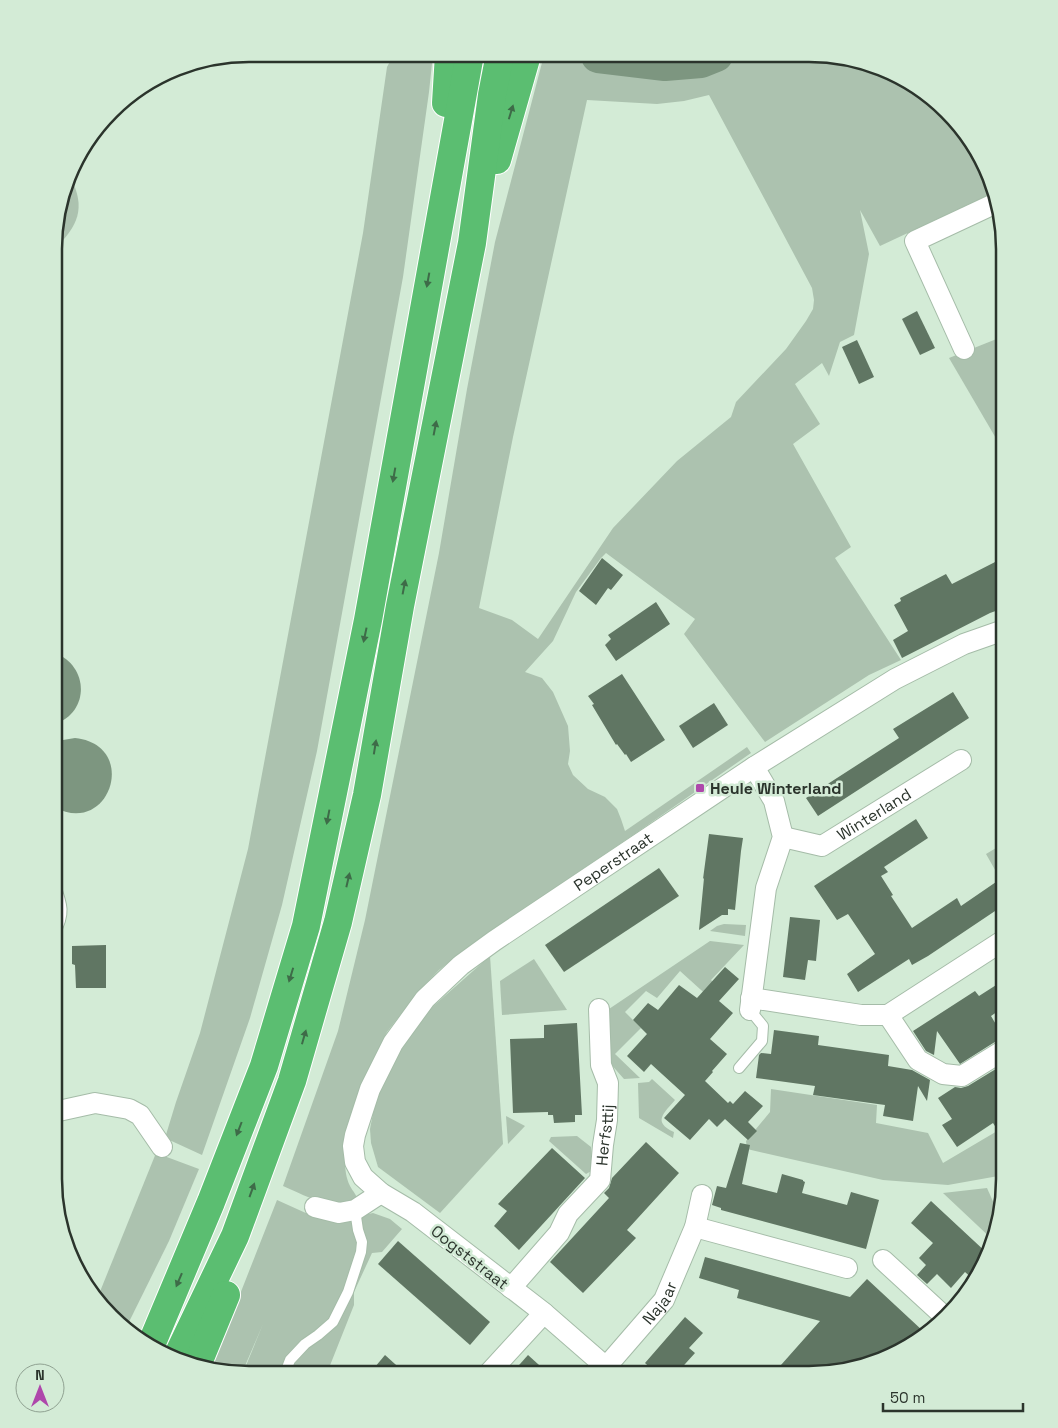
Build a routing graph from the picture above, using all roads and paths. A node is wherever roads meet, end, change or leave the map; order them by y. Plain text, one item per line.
1 (448, 62) edge
2 (469, 62) edge
3 (498, 62) edge
4 (525, 62) edge
5 (990, 206) edge
6 (437, 232) junction
7 (472, 243) junction
8 (964, 348) dead end
9 (996, 633) edge
10 (960, 760) dead end
11 (754, 767) junction
12 (783, 837) junction
13 (996, 945) edge
14 (751, 1004) junction
15 (599, 1009) dead end
16 (888, 1015) junction
17 (996, 1055) edge
18 (739, 1068) dead end
19 (62, 1110) edge
20 (162, 1147) dead end
21 (381, 1193) junction
22 (702, 1195) dead end
23 (315, 1207) dead end
24 (356, 1210) junction
25 (695, 1227) junction
26 (235, 1236) junction
27 (884, 1260) dead end
28 (847, 1268) dead end
29 (510, 1288) junction
30 (940, 1312) edge
31 (544, 1313) junction
32 (154, 1340) edge
33 (180, 1352) edge
34 (200, 1359) edge
35 (288, 1366) edge
36 (495, 1366) edge
37 (604, 1366) edge
38 (611, 1366) edge

1 - 6 highway
2 - 6 highway
3 - 7 highway
7 -> 4 highway
5 - 8 street
6 -> 32 highway
26 -> 7 highway
9 - 11 street, Peperstraat
10 - 12 street, Winterland
11 - 12 street
11 - 21 street, Peperstraat
12 - 14 street
13 - 16 street
14 - 16 street
14 - 18 lane
15 - 29 street, Herfsttij
16 - 17 street
19 - 20 street
21 - 24 street
21 - 29 street, Oogststraat
22 - 25 street, Najaar
23 - 24 street
24 - 35 lane
25 - 28 street
25 - 38 street, Najaar
26 - 33 highway
26 - 34 highway
27 - 30 street
29 - 31 street, Oogststraat
31 - 36 street
31 - 37 street, Oogststraat

